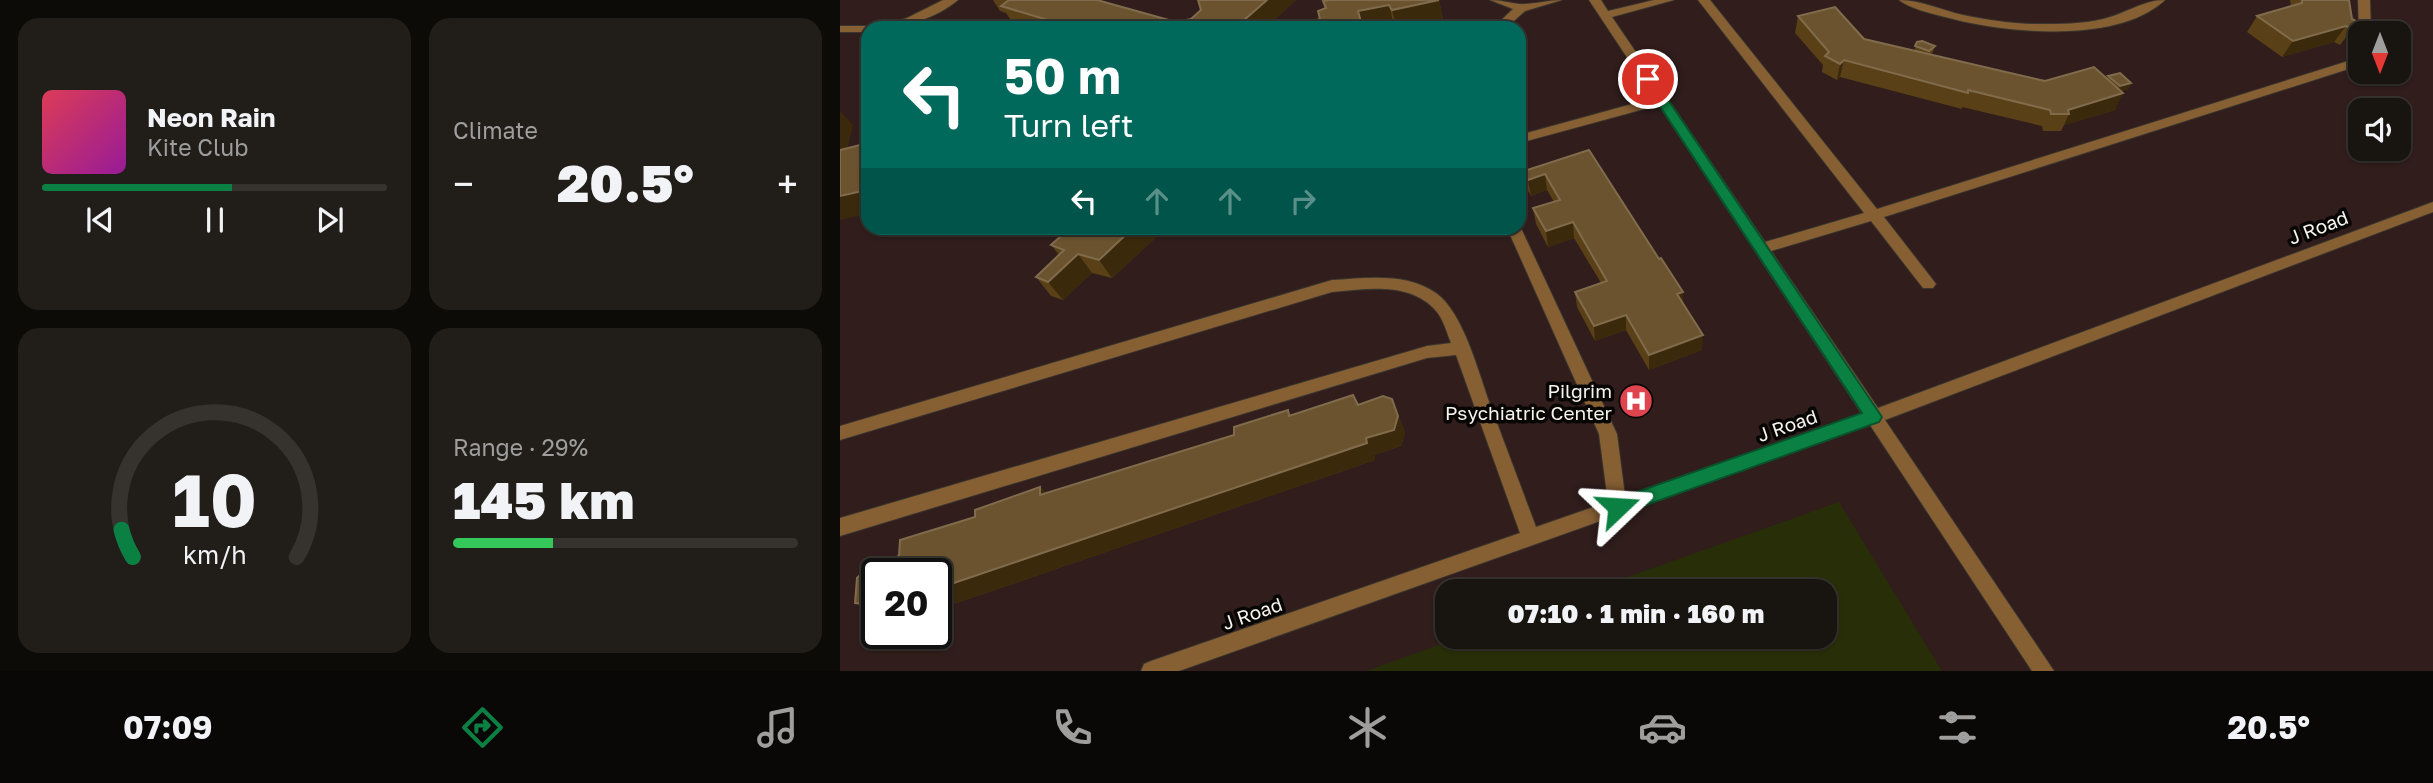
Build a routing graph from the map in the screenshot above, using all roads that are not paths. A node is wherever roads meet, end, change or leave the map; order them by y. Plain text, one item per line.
1 (951, 0) edge
2 (1496, 0) edge
3 (1556, 0) edge
4 (1595, 0) edge
5 (1668, 0) edge
6 (1704, 0) edge
7 (1905, 0) edge
8 (2159, 0) edge
9 (2364, 0) edge
10 (1521, 8) junction
11 (1605, 15) junction
12 (908, 21) edge
13 (1507, 21) edge
14 (2365, 21) edge
15 (840, 29) edge
16 (861, 29) edge
17 (2348, 65) edge
18 (1662, 100) junction
19 (1526, 137) edge
20 (2433, 207) edge
21 (1874, 215) junction
22 (1517, 235) edge
23 (1760, 249) junction
24 (1928, 284) dead end
25 (1461, 348) junction
26 (1873, 417) junction
27 (840, 433) edge
28 (1618, 507) junction
29 (840, 527) edge
30 (1531, 537) junction
31 (1151, 671) edge
32 (2044, 671) edge

1 - 12 lane
2 - 10 lane
3 - 10 lane
4 - 11 lane
5 - 11 lane
6 - 21 lane
7 - 8 lane
9 - 14 lane
10 - 13 lane
11 - 18 lane
15 - 16 lane
17 - 21 lane
18 - 19 lane
18 - 23 lane
20 - 26 lane, J Road
21 - 23 lane
21 - 24 lane
22 - 28 lane
23 - 26 lane
25 - 27 lane
25 - 29 lane
25 - 30 lane
26 - 28 lane, J Road
26 - 32 lane
28 - 30 lane, J Road
30 - 31 lane, J Road

